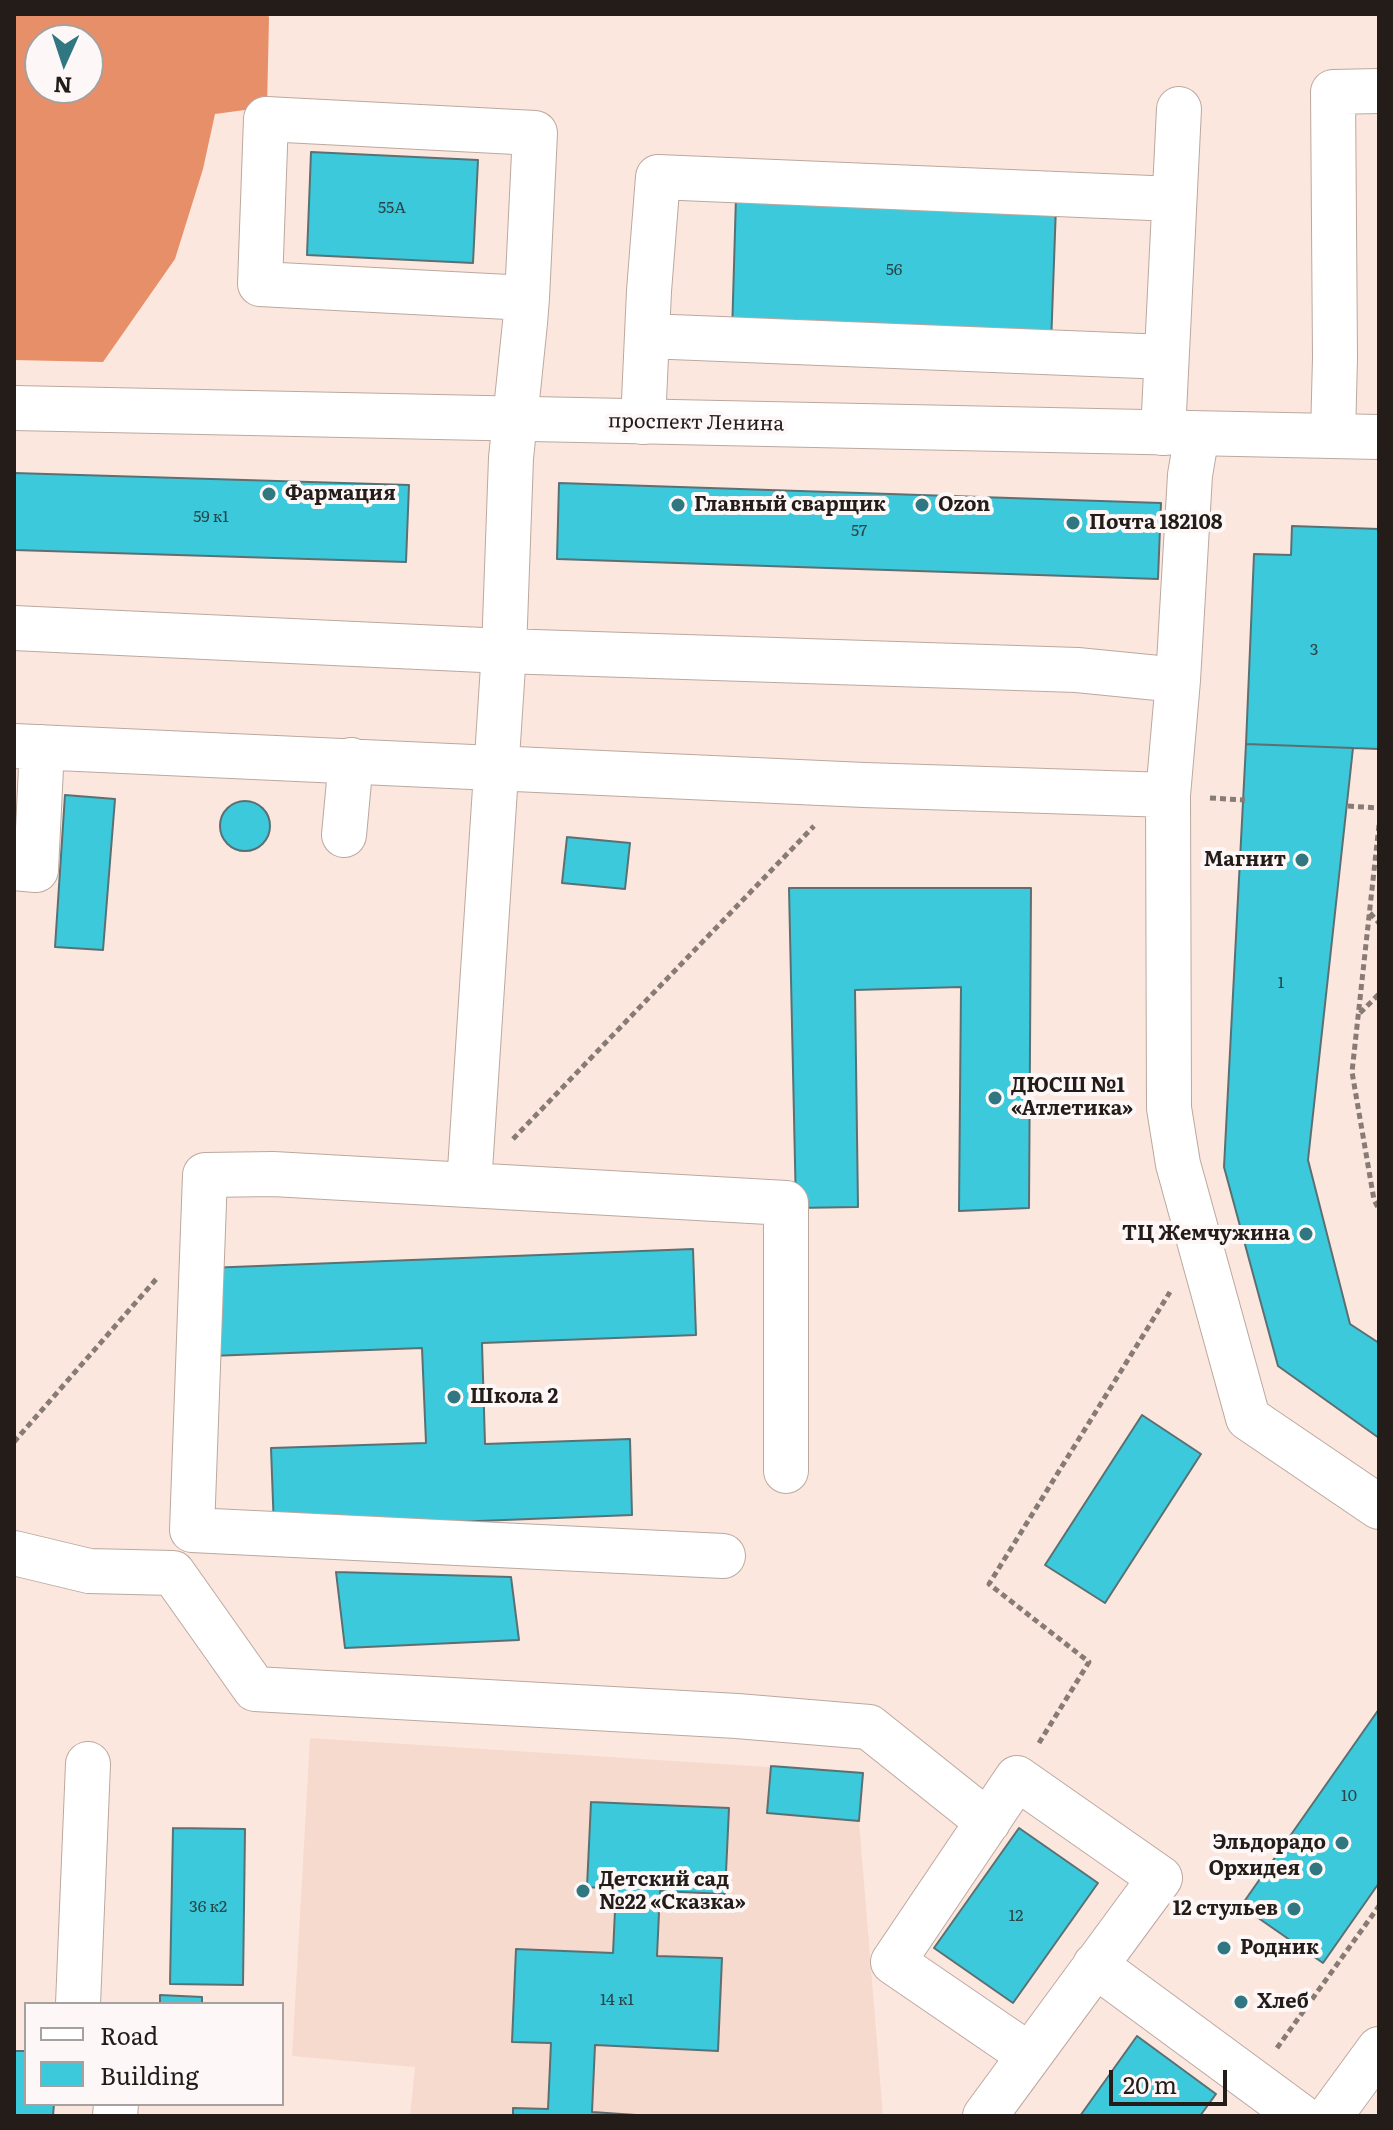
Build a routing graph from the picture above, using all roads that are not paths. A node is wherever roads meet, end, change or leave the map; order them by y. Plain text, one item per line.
1 (1379, 91) edge
2 (1179, 109) dead end
3 (1174, 199) junction
4 (527, 298) junction
5 (647, 336) junction
6 (1166, 357) junction
7 (14, 408) edge
8 (514, 419) junction
9 (643, 422) junction
10 (1180, 433) junction
11 (1333, 435) junction
12 (1379, 437) edge
13 (14, 628) edge
14 (504, 651) junction
15 (1178, 680) junction
16 (28, 746) edge
17 (351, 760) junction
18 (496, 767) junction
19 (1168, 795) junction
20 (344, 835) dead end
21 (14, 868) edge
22 (469, 1185) junction
23 (786, 1471) dead end
24 (1379, 1507) edge
25 (14, 1553) edge
26 (723, 1556) dead end
27 (88, 1764) dead end
28 (988, 1822) junction
29 (1095, 1965) junction
30 (78, 2002) edge
31 (1029, 2055) junction
32 (1373, 2069) edge
33 (985, 2116) edge
34 (1300, 2116) edge
35 (1330, 2116) edge

1 - 11 main road
2 - 3 main road
3 - 5 main road
3 - 6 main road
4 - 4 main road
4 - 8 main road
5 - 6 main road
5 - 9 main road
6 - 10 main road
7 - 8 main road, проспект Ленина
8 - 9 main road, проспект Ленина
8 - 14 main road
9 - 10 main road, проспект Ленина
10 - 11 main road, проспект Ленина
10 - 15 main road
11 - 12 main road, проспект Ленина
13 - 14 main road
14 - 15 main road
14 - 18 main road
15 - 19 main road
16 - 17 main road
16 - 21 main road
17 - 18 main road
17 - 20 main road
18 - 19 main road
18 - 22 main road
19 - 24 main road
22 - 23 main road
22 - 26 main road
25 - 28 main road
27 - 30 main road
28 - 29 main road
28 - 31 main road
29 - 31 main road
29 - 34 main road
31 - 33 main road
32 - 35 main road

